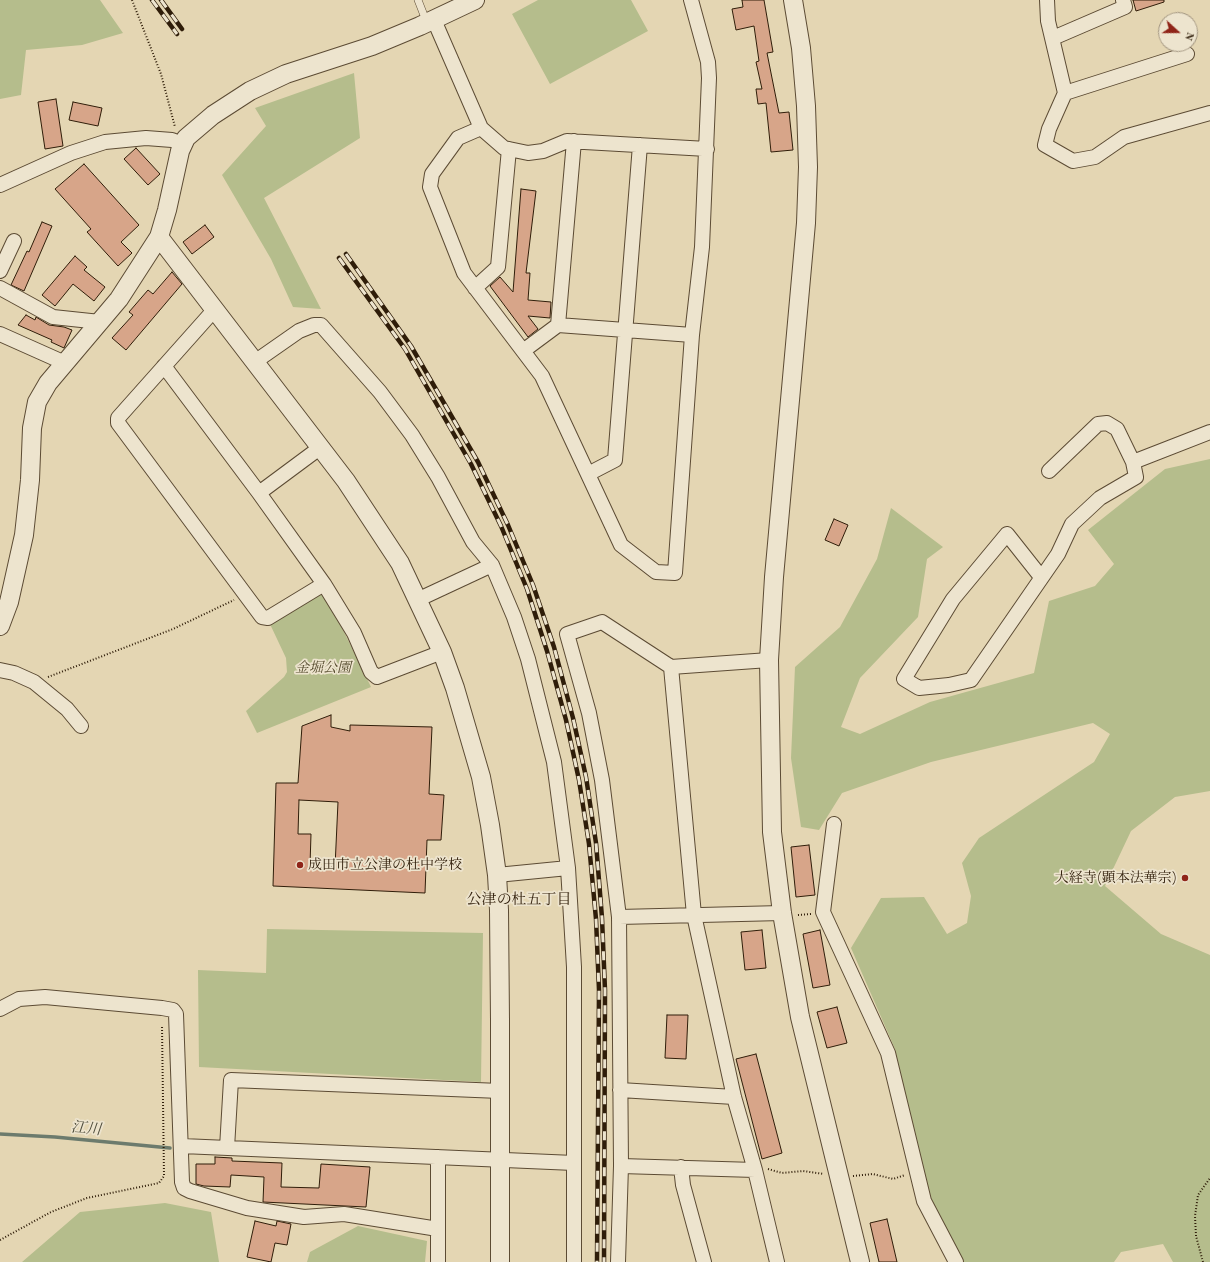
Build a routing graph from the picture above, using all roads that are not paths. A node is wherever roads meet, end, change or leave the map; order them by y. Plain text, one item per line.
1 (418, 0) edge
2 (475, 0) edge
3 (691, 0) edge
4 (793, 0) edge
5 (1048, 0) edge
6 (1123, 0) edge
7 (431, 21) junction
8 (1053, 38) junction
9 (1187, 54) dead end
10 (1065, 92) junction
11 (1210, 113) edge
12 (481, 128) junction
13 (574, 141) junction
14 (181, 143) junction
15 (640, 145) junction
16 (509, 149) junction
17 (707, 149) junction
18 (0, 186) edge
19 (159, 237) junction
20 (14, 241) dead end
21 (0, 270) edge
22 (0, 288) edge
23 (475, 288) junction
24 (215, 309) junction
25 (100, 322) junction
26 (558, 325) junction
27 (625, 331) junction
28 (0, 334) edge
29 (692, 335) junction
30 (523, 351) junction
31 (65, 362) junction
32 (256, 362) junction
33 (164, 366) junction
34 (1210, 432) edge
35 (321, 447) junction
36 (1133, 462) junction
37 (1048, 471) dead end
38 (588, 474) junction
39 (259, 493) junction
40 (492, 564) junction
41 (1041, 577) junction
42 (324, 584) junction
43 (417, 600) junction
44 (0, 626) edge
45 (442, 652) junction
46 (769, 660) junction
47 (670, 667) junction
48 (0, 670) edge
49 (81, 726) dead end
50 (834, 824) dead end
51 (568, 868) junction
52 (497, 875) junction
53 (782, 913) junction
54 (694, 916) junction
55 (619, 917) junction
56 (0, 1009) edge
57 (620, 1090) junction
58 (500, 1091) junction
59 (734, 1097) junction
60 (182, 1146) junction
61 (227, 1148) junction
62 (438, 1157) junction
63 (500, 1160) junction
64 (574, 1163) junction
65 (621, 1166) junction
66 (681, 1167) junction
67 (755, 1170) junction
68 (438, 1229) junction
69 (438, 1262) edge
70 (500, 1262) edge
71 (574, 1262) edge
72 (618, 1262) edge
73 (704, 1262) edge
74 (777, 1262) edge
75 (860, 1262) edge
76 (956, 1262) edge

1 - 7 lane
2 - 7 street
3 - 17 street
4 - 46 street
5 - 8 street
6 - 8 street
7 - 12 street
7 - 14 street
8 - 10 street
9 - 10 street
10 - 11 street
12 - 16 street
12 - 23 street
13 - 15 street
13 - 16 street
13 - 26 street
14 - 18 street
14 - 19 street
15 - 17 street
15 - 27 street
16 - 23 street
17 - 29 street
19 - 24 street
19 - 25 street
20 - 21 street
22 - 25 street
23 - 30 street
24 - 32 street
24 - 33 street
25 - 31 street
26 - 27 street
26 - 30 street
27 - 29 street
27 - 38 street
28 - 31 street
29 - 38 street
30 - 38 street
31 - 44 street
32 - 35 street
32 - 40 street
33 - 39 street
33 - 42 street
34 - 36 street
35 - 39 street
35 - 43 street
36 - 37 street
36 - 41 street
39 - 42 street
40 - 43 street
40 - 51 street
41 - 41 street
42 - 45 street
43 - 45 street
45 - 52 street
46 - 47 street
46 - 53 street
47 - 54 street
47 - 55 street
48 - 49 street
50 - 76 street
51 - 52 street
51 - 64 street
52 - 58 street
53 - 54 street
53 - 75 street
54 - 55 street
54 - 59 street
55 - 57 street
56 - 60 street
57 - 59 street
57 - 65 street
58 - 61 street
58 - 63 street
59 - 67 street
60 - 61 street
60 - 68 street
61 - 62 street
62 - 63 street
62 - 68 street
63 - 64 street
63 - 70 street
64 - 71 street
65 - 66 street
65 - 72 street
66 - 67 street
66 - 73 street
67 - 74 street
68 - 69 street

